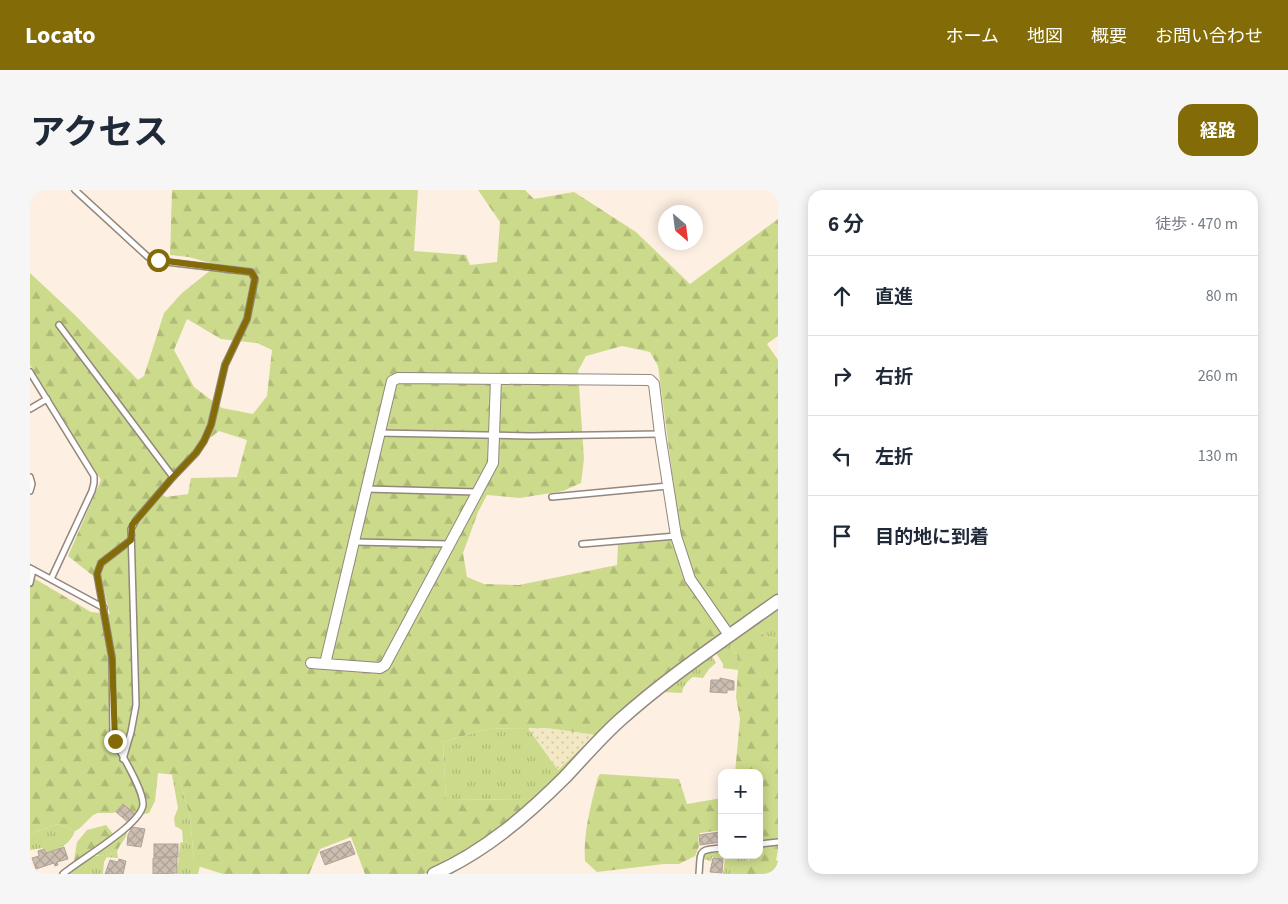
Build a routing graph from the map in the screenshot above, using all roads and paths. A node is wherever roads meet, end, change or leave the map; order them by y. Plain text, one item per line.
1 (75, 190) edge
2 (59, 325) dead end
3 (30, 372) edge
4 (496, 379) junction
5 (47, 399) junction
6 (30, 409) edge
7 (379, 434) junction
8 (660, 434) junction
9 (494, 435) junction
10 (30, 477) edge
11 (173, 477) junction
12 (668, 486) junction
13 (366, 489) junction
14 (30, 490) edge
15 (477, 492) junction
16 (552, 497) dead end
17 (676, 536) junction
18 (131, 540) junction
19 (354, 542) junction
20 (450, 544) junction
21 (582, 544) dead end
22 (32, 569) edge
23 (51, 579) junction
24 (30, 583) edge
25 (778, 601) edge
26 (104, 608) junction
27 (729, 635) junction
28 (312, 664) dead end
29 (325, 664) junction
30 (123, 758) junction
31 (778, 842) edge
32 (763, 844) edge
33 (718, 848) edge
34 (63, 874) edge
35 (434, 874) edge
36 (698, 874) edge

1 - 11 lane
2 - 11 lane
3 - 5 lane
4 - 7 street
4 - 8 street
4 - 9 street
5 - 6 lane
5 - 23 lane
7 - 9 lane
7 - 13 street
8 - 9 lane
8 - 12 street
9 - 15 street
10 - 14 lane
11 - 18 lane
12 - 16 lane
12 - 17 street
13 - 15 lane
13 - 19 street
15 - 20 street
17 - 21 lane
17 - 27 street
18 - 26 lane
18 - 30 lane
19 - 20 lane
19 - 29 street
20 - 29 street
22 - 23 lane
22 - 24 lane
23 - 26 lane
25 - 27 street
26 - 30 lane
27 - 35 street
28 - 29 street
30 - 34 lane
31 - 32 lane
33 - 36 lane

